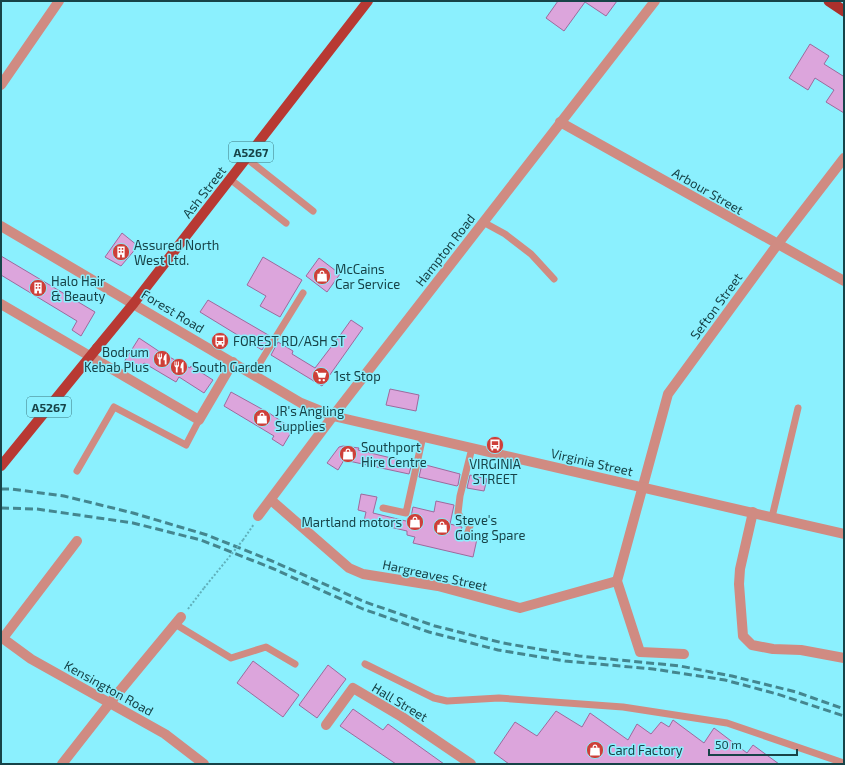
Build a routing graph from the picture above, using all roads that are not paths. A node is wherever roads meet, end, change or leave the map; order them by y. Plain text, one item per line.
1 (60, 1) edge
2 (368, 1) edge
3 (655, 1) edge
4 (829, 1) edge
5 (844, 11) edge
6 (1, 85) edge
7 (560, 122) junction
8 (246, 158) junction
9 (844, 158) edge
10 (230, 179) junction
11 (313, 211) dead end
12 (483, 222) junction
13 (286, 223) dead end
14 (1, 226) edge
15 (777, 245) junction
16 (554, 279) dead end
17 (844, 281) edge
18 (303, 293) dead end
19 (134, 303) junction
20 (1, 304) edge
21 (233, 362) junction
22 (253, 374) junction
23 (798, 408) dead end
24 (333, 416) junction
25 (199, 420) junction
26 (423, 436) junction
27 (472, 448) junction
28 (1, 466) edge
29 (77, 471) dead end
30 (642, 486) junction
31 (271, 500) junction
32 (383, 508) dead end
33 (753, 512) junction
34 (258, 516) dead end
35 (772, 517) junction
36 (468, 532) dead end
37 (844, 534) edge
38 (77, 541) dead end
39 (617, 581) junction
40 (178, 620) joint
41 (2, 638) edge
42 (684, 654) dead end
43 (844, 658) edge
44 (295, 664) dead end
45 (366, 664) dead end
46 (109, 704) junction
47 (326, 725) dead end
48 (844, 763) edge
49 (62, 764) edge
50 (204, 764) edge
51 (471, 764) edge

1 - 6 street
2 - 8 main road, Ash Street / A5267
3 - 7 street, Hampton Road
4 - 5 highway
7 - 12 street, Hampton Road
7 - 15 street, Arbour Street
8 - 10 main road, Ash Street / A5267
8 - 11 lane
9 - 15 street, Sefton Street
10 - 13 lane
10 - 19 main road, Ash Street / A5267
12 - 16 lane
12 - 24 street, Hampton Road
14 - 19 street, Forest Road
15 - 17 street, Arbour Street
15 - 30 street, Sefton Street
18 - 22 lane
19 - 21 street, Forest Road
19 - 28 main road, A5267, bridge
20 - 25 street
21 - 22 street, Forest Road
21 - 25 street
22 - 24 street, Forest Road
23 - 35 lane
24 - 26 street, Virginia Street
24 - 31 street, Hampton Road
25 - 29 lane
26 - 27 street, Virginia Street
26 - 32 lane
27 - 30 street, Virginia Street
27 - 36 lane
30 - 33 street, Virginia Street
30 - 39 street, Sefton Street
31 - 34 street, Hampton Road
31 - 39 street, Hargreaves Street
33 - 35 street, Virginia Street
33 - 43 street
35 - 37 street, Virginia Street
38 - 41 street
39 - 42 street
40 - 44 lane
40 - 46 street
41 - 46 street, Kensington Road
45 - 48 lane
46 - 49 street
46 - 50 street, Kensington Road
47 - 51 street, Hall Street

